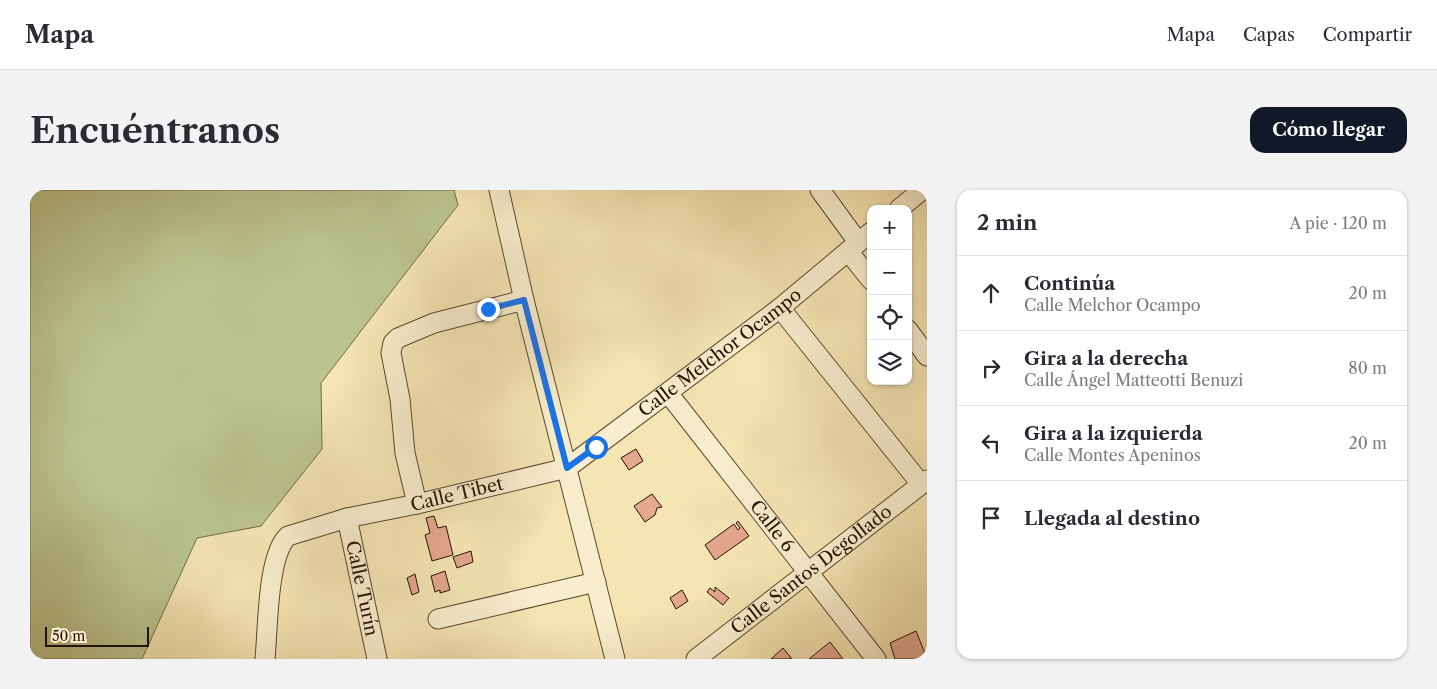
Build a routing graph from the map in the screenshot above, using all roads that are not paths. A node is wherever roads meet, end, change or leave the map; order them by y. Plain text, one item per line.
1 (820, 190) edge
2 (922, 190) edge
3 (504, 193) edge
4 (904, 205) edge
5 (859, 242) edge
6 (867, 267) edge
7 (524, 300) junction
8 (780, 308) junction
9 (912, 335) edge
10 (927, 356) edge
11 (668, 393) junction
12 (567, 468) junction
13 (924, 482) edge
14 (417, 504) junction
15 (347, 518) junction
16 (808, 572) junction
17 (596, 582) junction
18 (438, 619) dead end
19 (265, 659) edge
20 (377, 659) edge
21 (615, 659) edge
22 (696, 659) edge
23 (876, 659) edge

1 - 5 street
2 - 4 street
3 - 7 street
5 - 6 street
5 - 8 street, Calle Melchor Ocampo
7 - 12 street
7 - 14 street
8 - 11 street, Calle Melchor Ocampo
8 - 13 street
9 - 10 street
11 - 12 street, Calle Melchor Ocampo
11 - 16 street, Calle 6
12 - 14 street, Calle Tibet
12 - 17 street
13 - 16 street, Calle Santos Degollado
14 - 15 street, Calle Tibet
15 - 19 street, Calle Tibet
15 - 20 street, Calle Turín
16 - 22 street, Calle Santos Degollado
16 - 23 street, Calle 6
17 - 18 street
17 - 21 street

